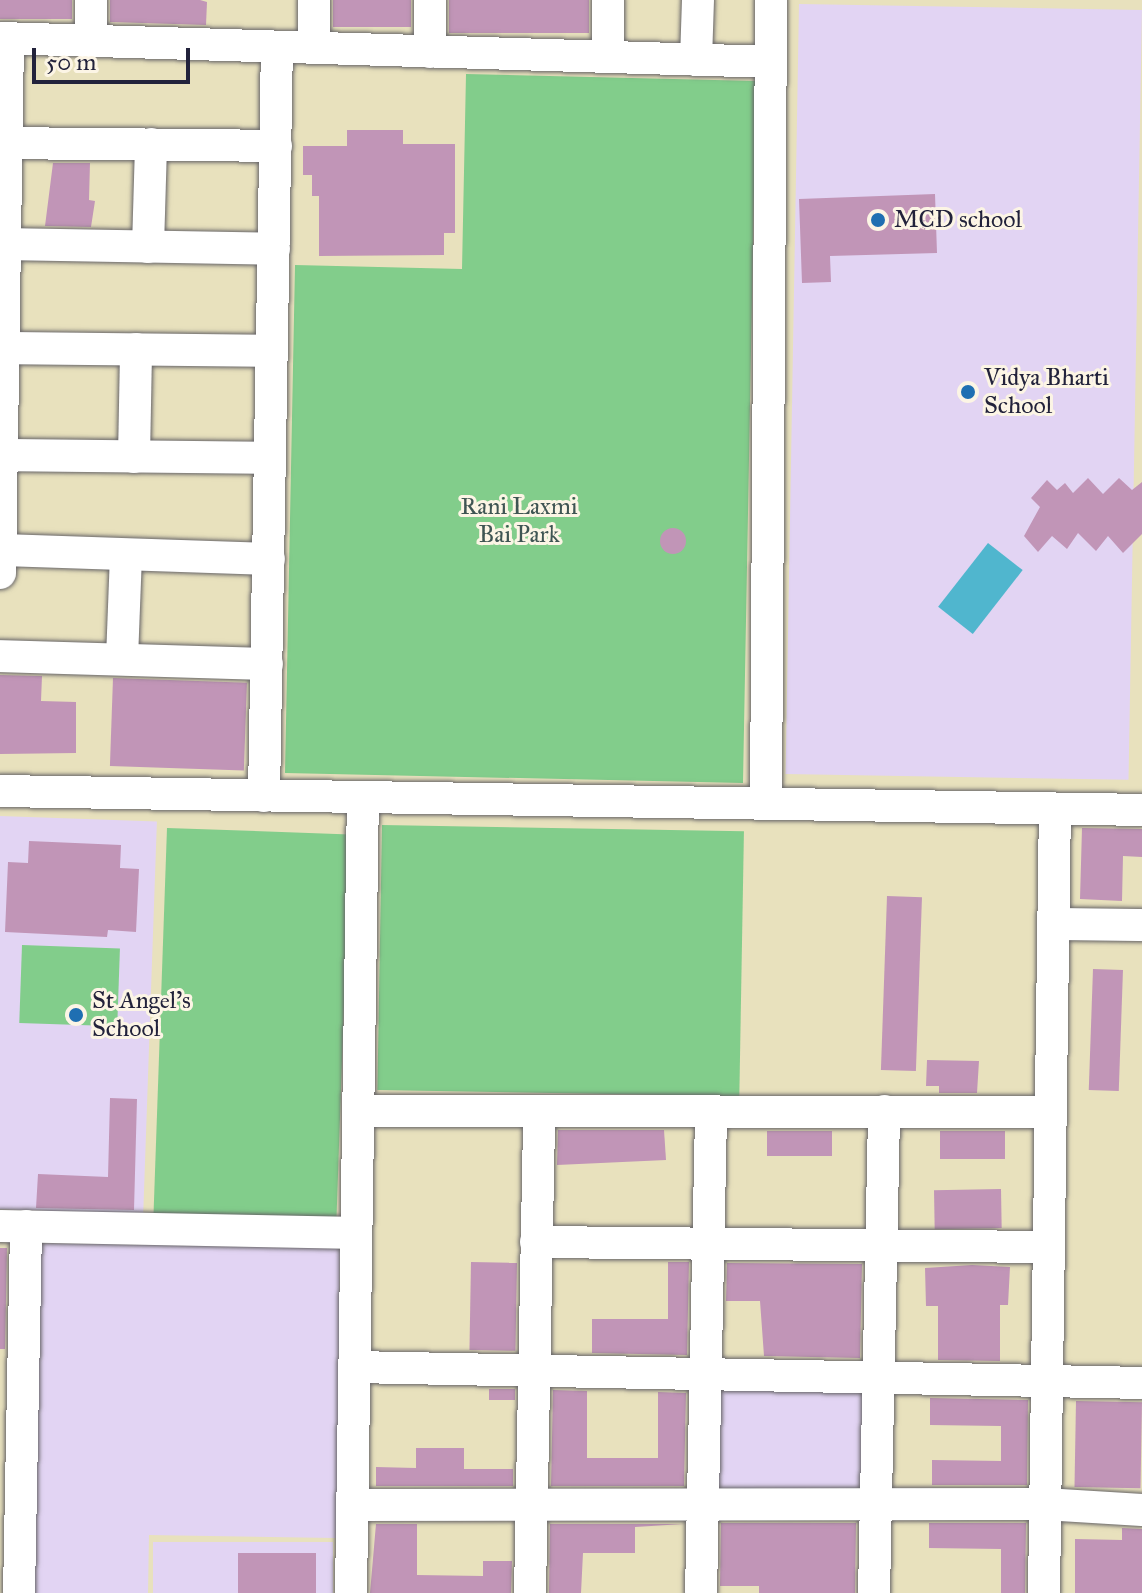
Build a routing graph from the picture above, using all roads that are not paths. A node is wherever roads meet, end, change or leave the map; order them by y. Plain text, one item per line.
1 (91, 0) edge
2 (314, 0) edge
3 (430, 0) edge
4 (608, 0) edge
5 (698, 0) edge
6 (771, 0) edge
7 (4, 38) edge
8 (91, 41) junction
9 (277, 47) junction
10 (314, 48) junction
11 (430, 52) junction
12 (608, 57) junction
13 (696, 60) junction
14 (771, 62) junction
15 (3, 143) edge
16 (151, 144) junction
17 (276, 146) junction
18 (2, 244) edge
19 (148, 247) junction
20 (274, 249) junction
21 (2, 348) edge
22 (136, 349) junction
23 (272, 351) junction
24 (1, 455) edge
25 (134, 457) junction
26 (270, 458) junction
27 (0, 550) edge
28 (126, 555) junction
29 (269, 559) junction
30 (0, 573) edge
31 (0, 656) edge
32 (122, 659) junction
33 (267, 664) junction
34 (0, 791) edge
35 (264, 796) junction
36 (363, 798) junction
37 (766, 804) junction
38 (1055, 809) junction
39 (1142, 810) edge
40 (1054, 924) junction
41 (1142, 925) edge
42 (358, 1111) junction
43 (539, 1111) junction
44 (711, 1111) junction
45 (884, 1111) junction
46 (1051, 1112) junction
47 (13, 1226) edge
48 (356, 1233) junction
49 (536, 1242) junction
50 (708, 1244) junction
51 (881, 1246) junction
52 (1049, 1247) junction
53 (354, 1367) junction
54 (534, 1370) junction
55 (706, 1374) junction
56 (878, 1377) junction
57 (1047, 1381) junction
58 (1142, 1383) edge
59 (875, 1504) junction
60 (1044, 1504) junction
61 (352, 1505) junction
62 (532, 1506) junction
63 (703, 1507) junction
64 (1142, 1510) edge
65 (19, 1593) edge
66 (351, 1593) edge
67 (530, 1593) edge
68 (701, 1593) edge
69 (874, 1593) edge
70 (1044, 1593) edge

1 - 8 street
2 - 10 street
3 - 11 street
4 - 12 street
5 - 13 street
6 - 14 street
7 - 8 street
7 - 15 street
8 - 9 street
9 - 10 street
9 - 17 street
10 - 11 street
11 - 12 street
12 - 13 street
13 - 14 street
14 - 37 street
15 - 16 street
15 - 18 street
16 - 17 street
16 - 19 street
17 - 20 street
18 - 19 street
18 - 21 street
19 - 20 street
20 - 23 street
21 - 22 street
21 - 24 street
22 - 23 street
22 - 25 street
23 - 26 street
24 - 25 street
24 - 27 street
25 - 26 street
26 - 29 street
27 - 28 street
27 - 30 street
28 - 29 street
28 - 32 street
29 - 33 street
31 - 32 street
32 - 33 street
33 - 35 street
34 - 35 street
35 - 36 street
36 - 37 street
36 - 42 street
37 - 38 street
38 - 39 street
38 - 40 street
40 - 41 street
40 - 46 street
42 - 43 street
42 - 48 street
43 - 44 street
43 - 49 street
44 - 45 street
44 - 50 street
45 - 46 street
45 - 51 street
46 - 52 street
47 - 48 street
47 - 65 street
48 - 53 street
49 - 50 street
49 - 54 street
50 - 51 street
50 - 55 street
51 - 52 street
51 - 56 street
52 - 57 street
53 - 54 street
53 - 61 street
54 - 55 street
54 - 62 street
55 - 56 street
55 - 63 street
56 - 57 street
56 - 59 street
57 - 58 street
57 - 60 street
59 - 60 street
59 - 63 street
59 - 69 street
60 - 64 street
60 - 70 street
61 - 62 street
61 - 66 street
62 - 63 street
62 - 67 street
63 - 68 street

